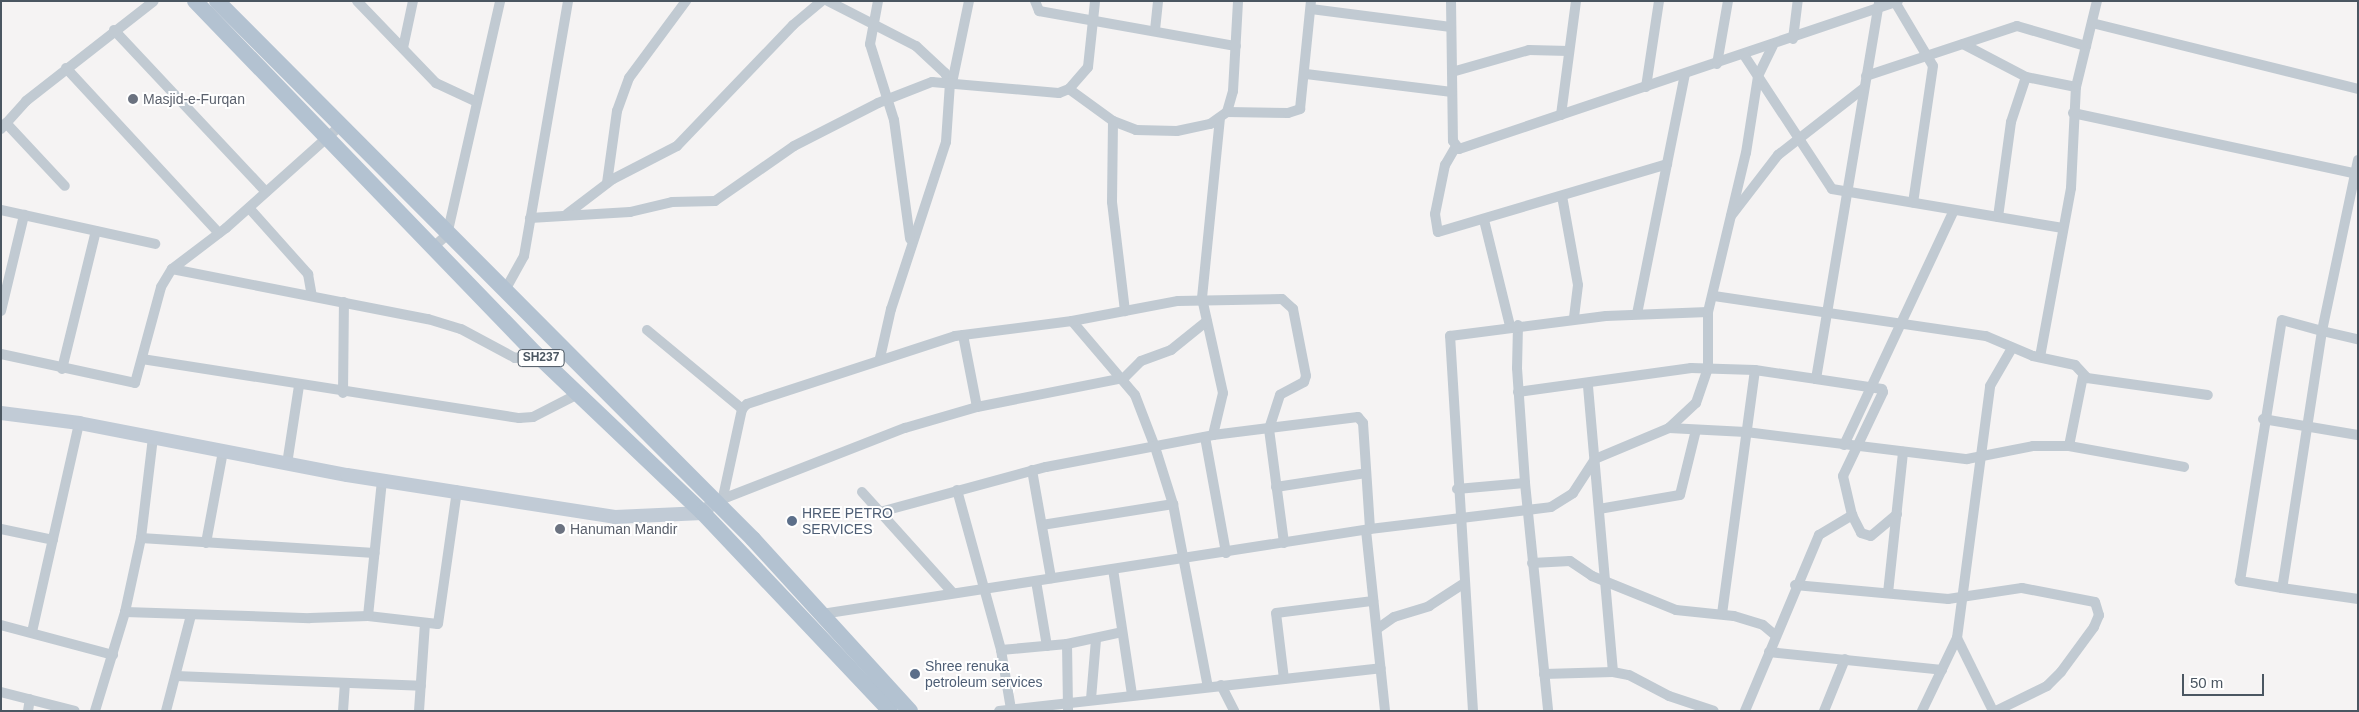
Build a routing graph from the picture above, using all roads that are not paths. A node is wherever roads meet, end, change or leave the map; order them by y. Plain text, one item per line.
1 (154, 1) edge
2 (196, 1) edge
3 (217, 1) edge
4 (357, 1) edge
5 (413, 1) edge
6 (500, 1) edge
7 (568, 1) edge
8 (686, 1) edge
9 (822, 1) edge
10 (828, 1) edge
11 (878, 1) edge
12 (969, 1) edge
13 (1035, 1) edge
14 (1095, 1) edge
15 (1158, 1) edge
16 (1238, 1) edge
17 (1451, 1) edge
18 (1576, 1) edge
19 (1658, 1) edge
20 (1728, 1) edge
21 (1798, 1) edge
22 (2097, 1) edge
23 (1897, 2) edge
24 (1311, 5) edge
25 (1878, 5) edge
26 (1094, 18) junction
27 (873, 23) junction
28 (2092, 23) junction
29 (1451, 27) junction
30 (114, 30) junction
31 (1155, 30) junction
32 (1793, 39) junction
33 (1963, 44) junction
34 (1236, 46) junction
35 (1773, 46) junction
36 (2086, 46) junction
37 (403, 48) junction
38 (1569, 51) junction
39 (1744, 55) junction
40 (1929, 56) junction
41 (1717, 64) junction
42 (66, 68) junction
43 (1452, 72) junction
44 (1306, 74) junction
45 (1685, 74) junction
46 (1758, 76) junction
47 (1866, 76) junction
48 (2026, 77) junction
49 (951, 83) junction
50 (1646, 87) junction
51 (2076, 87) junction
52 (1864, 88) junction
53 (2358, 88) edge
54 (1069, 89) junction
55 (1452, 92) junction
56 (890, 98) junction
57 (477, 102) junction
58 (2073, 113) junction
59 (1224, 115) junction
60 (1561, 115) junction
61 (1113, 121) junction
62 (4, 126) edge
63 (340, 126) junction
64 (327, 138) junction
65 (1798, 138) junction
66 (1456, 148) junction
67 (2358, 160) edge
68 (1667, 164) junction
69 (2356, 173) edge
70 (607, 183) junction
71 (65, 186) dead end
72 (266, 192) junction
73 (1847, 192) junction
74 (1562, 196) junction
75 (1913, 203) junction
76 (249, 208) junction
77 (1, 210) edge
78 (1954, 210) junction
79 (567, 214) junction
80 (24, 215) junction
81 (1998, 217) junction
82 (530, 218) junction
83 (1728, 219) junction
84 (1484, 220) junction
85 (2063, 228) junction
86 (96, 231) junction
87 (219, 233) junction
88 (446, 235) junction
89 (155, 244) dead end
90 (911, 244) junction
91 (432, 248) junction
92 (172, 269) junction
93 (504, 292) junction
94 (312, 296) junction
95 (1714, 296) junction
96 (1202, 298) junction
97 (344, 302) junction
98 (1, 311) edge
99 (1125, 311) junction
100 (1708, 312) junction
101 (1827, 313) junction
102 (1637, 314) junction
103 (1574, 319) junction
104 (1072, 321) junction
105 (1207, 321) junction
106 (1904, 323) junction
107 (1514, 326) junction
108 (647, 330) dead end
109 (2322, 331) junction
110 (963, 335) junction
111 (2358, 339) edge
112 (2012, 348) junction
113 (1, 354) edge
114 (536, 354) junction
115 (2040, 357) junction
116 (880, 358) junction
117 (142, 359) junction
118 (62, 369) junction
119 (1708, 369) junction
120 (1755, 370) junction
121 (2083, 376) junction
122 (1124, 378) junction
123 (1816, 379) junction
124 (1588, 384) junction
125 (299, 386) junction
126 (1872, 387) junction
127 (343, 392) junction
128 (1518, 392) junction
129 (578, 394) junction
130 (2208, 396) dead end
131 (977, 407) junction
132 (742, 409) junction
133 (1, 413) edge
134 (2263, 419) junction
135 (79, 423) junction
136 (2307, 426) junction
137 (1669, 428) junction
138 (1269, 429) junction
139 (1696, 430) junction
140 (1746, 432) junction
141 (2358, 435) edge
142 (1209, 436) junction
143 (153, 437) junction
144 (1844, 445) junction
145 (1858, 446) junction
146 (2069, 446) junction
147 (1155, 447) junction
148 (223, 451) junction
149 (1904, 452) junction
150 (1980, 458) junction
151 (1595, 459) junction
152 (287, 464) junction
153 (2184, 467) dead end
154 (1032, 470) junction
155 (1366, 474) junction
156 (382, 480) junction
157 (1525, 483) junction
158 (1276, 487) junction
159 (1457, 489) junction
160 (456, 490) junction
161 (957, 490) junction
162 (862, 492) dead end
163 (714, 504) junction
164 (1173, 504) junction
165 (1599, 509) junction
166 (1527, 511) junction
167 (880, 512) junction
168 (1897, 514) junction
169 (1852, 515) junction
170 (1459, 520) junction
171 (1042, 525) junction
172 (1, 529) edge
173 (1368, 530) junction
174 (141, 538) junction
175 (53, 540) junction
176 (206, 543) junction
177 (1284, 543) junction
178 (374, 553) junction
179 (1226, 553) junction
180 (1184, 560) junction
181 (1532, 563) junction
182 (1113, 569) junction
183 (1051, 578) junction
184 (1605, 579) junction
185 (1036, 581) junction
186 (1463, 584) junction
187 (1795, 585) junction
188 (2282, 588) junction
189 (982, 589) junction
190 (953, 593) junction
191 (1888, 593) junction
192 (1962, 597) junction
193 (2358, 599) edge
194 (1374, 601) junction
195 (125, 612) junction
196 (822, 614) junction
197 (1722, 614) junction
198 (190, 615) junction
199 (368, 616) junction
200 (425, 623) junction
201 (1, 625) edge
202 (1377, 629) junction
203 (32, 632) junction
204 (1122, 632) junction
205 (1775, 635) junction
206 (1957, 638) junction
207 (1096, 640) junction
208 (1067, 644) junction
209 (1047, 646) junction
210 (1001, 650) junction
211 (1768, 652) junction
212 (113, 655) junction
213 (1845, 660) junction
214 (1381, 668) junction
215 (1942, 670) junction
216 (1613, 672) junction
217 (1544, 674) junction
218 (176, 676) junction
219 (1284, 678) junction
220 (345, 683) junction
221 (1221, 685) junction
222 (420, 686) junction
223 (1208, 687) junction
224 (1, 692) edge
225 (1132, 694) junction
226 (30, 699) junction
227 (1091, 700) junction
228 (1067, 707) edge
229 (1011, 709) junction
230 (28, 711) edge
231 (75, 711) edge
232 (95, 711) edge
233 (166, 711) edge
234 (343, 711) edge
235 (419, 711) edge
236 (890, 711) edge
237 (910, 711) edge
238 (999, 711) edge
239 (1234, 711) edge
240 (1385, 711) edge
241 (1473, 711) edge
242 (1548, 711) edge
243 (1714, 711) edge
244 (1746, 711) edge
245 (1824, 711) edge
246 (1922, 711) edge
247 (1994, 711) edge

1 - 30 street
2 - 64 main road, SH237
3 - 63 main road, SH237
4 - 37 street
5 - 37 street
6 - 57 street
7 - 82 street
8 - 70 street
9 - 70 street
10 - 27 street
11 - 27 street
12 - 49 street
13 - 26 street
14 - 26 street
15 - 31 street
16 - 34 street
17 - 29 street
18 - 38 street
19 - 50 street
20 - 41 street
21 - 32 street
22 - 28 street
23 - 25 street
23 - 40 street
24 - 29 street
24 - 44 street
25 - 32 street
25 - 47 street
26 - 31 street
26 - 54 street
27 - 49 street
27 - 56 street
28 - 36 street
28 - 53 street
29 - 43 street
30 - 42 street
30 - 72 street
31 - 34 street
32 - 35 street
33 - 36 street
33 - 40 street
33 - 48 street
34 - 59 street
35 - 39 street
35 - 46 street
36 - 51 street
37 - 57 street
38 - 43 street
38 - 60 street
39 - 41 street
39 - 46 street
40 - 47 street
40 - 75 street
41 - 45 street
42 - 62 street
42 - 87 street
43 - 55 street
44 - 55 street
44 - 59 street
45 - 50 street
45 - 68 street
46 - 65 street
46 - 83 street
47 - 52 street
48 - 51 street
48 - 81 street
49 - 54 street
49 - 56 street
49 - 90 street
50 - 60 street
51 - 58 street
52 - 65 street
52 - 73 street
54 - 61 street
55 - 66 street
56 - 79 street
56 - 90 street
57 - 88 street
58 - 69 street
58 - 85 street
59 - 61 street
59 - 96 street
60 - 66 street
61 - 99 street
62 - 71 street
63 - 64 street
63 - 88 main road, SH237
64 - 72 street
64 - 91 main road, SH237
65 - 73 street
65 - 83 street
66 - 84 street
67 - 69 street
68 - 74 street
68 - 102 street
69 - 109 street
70 - 79 street
72 - 76 street
73 - 75 street
73 - 101 street
74 - 84 street
74 - 103 street
75 - 78 street
76 - 87 street
76 - 94 street
77 - 80 street
78 - 81 street
78 - 106 street
79 - 82 street
80 - 86 street
80 - 98 street
81 - 85 street
82 - 93 street
83 - 95 street
84 - 107 street
85 - 115 street
86 - 89 street
86 - 118 street
87 - 92 street
88 - 91 street
88 - 93 main road, SH237
90 - 116 street
91 - 114 main road, SH237
92 - 94 street
92 - 117 street
93 - 163 main road, SH237
94 - 97 street
95 - 100 street
95 - 101 street
96 - 99 street
96 - 105 street
96 - 138 street
97 - 114 street
97 - 127 street
99 - 104 street
100 - 102 street
100 - 119 street
101 - 106 street
101 - 123 street
102 - 103 street
103 - 107 street
104 - 110 street
104 - 122 street
105 - 122 street
105 - 142 street
106 - 112 street
106 - 126 street
107 - 128 street
107 - 159 street
108 - 132 street
109 - 111 street
109 - 134 street
109 - 136 street
110 - 116 street
110 - 131 street
112 - 115 street
112 - 150 street
113 - 118 street
114 - 129 main road, SH237
115 - 121 street
116 - 132 street
117 - 118 street
117 - 125 street
119 - 120 street
119 - 124 street
119 - 137 street
120 - 123 street
120 - 140 street
121 - 130 street
121 - 146 street
122 - 131 street
122 - 147 street
123 - 126 street
124 - 128 street
124 - 151 street
125 - 127 street
125 - 152 street
126 - 144 street
126 - 145 street
127 - 129 street
128 - 157 street
129 - 163 main road, SH237
131 - 163 street
132 - 163 street
133 - 135 street
134 - 136 street
134 - 188 street
135 - 143 street
135 - 175 street
136 - 141 street
136 - 188 street
137 - 139 street
137 - 151 street
138 - 142 street
138 - 155 street
138 - 158 street
139 - 140 street
139 - 165 street
140 - 144 street
140 - 197 street
142 - 147 street
142 - 179 street
143 - 148 street
143 - 174 street
144 - 145 street
145 - 149 street
145 - 169 street
146 - 150 street
146 - 153 street
147 - 154 street
147 - 164 street
148 - 152 street
148 - 176 street
149 - 150 street
149 - 168 street
150 - 192 street
151 - 165 street
151 - 166 street
152 - 156 street
154 - 161 street
154 - 171 street
155 - 158 street
155 - 173 street
156 - 160 street
156 - 178 street
157 - 159 street
157 - 166 street
158 - 177 street
159 - 170 street
160 - 163 street
160 - 200 street
161 - 167 street
161 - 189 street
162 - 167 street
163 - 196 main road, SH237
163 - 236 main road, SH237
164 - 171 street
164 - 180 street
165 - 184 street
166 - 170 street
166 - 181 street
167 - 190 street
168 - 169 street
168 - 191 street
169 - 187 street
170 - 173 street
170 - 186 street
171 - 183 street
172 - 175 street
173 - 177 street
173 - 194 street
174 - 176 street
174 - 195 street
175 - 203 street
176 - 178 street
177 - 179 street
178 - 199 street
179 - 180 street
180 - 182 street
180 - 223 street
181 - 184 street
181 - 217 street
182 - 183 street
182 - 204 street
183 - 185 street
184 - 197 street
184 - 216 street
185 - 189 street
185 - 209 street
186 - 202 street
186 - 241 street
187 - 191 street
187 - 205 street
188 - 193 street
189 - 190 street
189 - 210 street
190 - 196 street
191 - 192 street
192 - 206 street
192 - 247 street
194 - 202 street
194 - 219 street
195 - 198 street
195 - 212 street
196 - 237 main road, SH237
197 - 205 street
198 - 199 street
198 - 218 street
199 - 200 street
200 - 222 street
201 - 203 street
202 - 214 street
203 - 212 street
204 - 207 street
204 - 225 street
205 - 211 street
206 - 215 street
206 - 247 street
207 - 208 street
207 - 227 street
208 - 209 street
208 - 228 street
209 - 210 street
210 - 229 street
211 - 213 street
211 - 244 street
212 - 232 street
213 - 215 street
213 - 245 street
214 - 219 street
214 - 240 street
215 - 246 street
216 - 217 street
216 - 243 street
217 - 242 street
218 - 220 street
218 - 233 street
219 - 221 street
220 - 222 street
220 - 234 street
221 - 223 street
221 - 239 street
222 - 235 street
223 - 225 street
224 - 226 street
225 - 227 street
226 - 230 street
226 - 231 street
227 - 228 street
228 - 229 street
229 - 238 street

